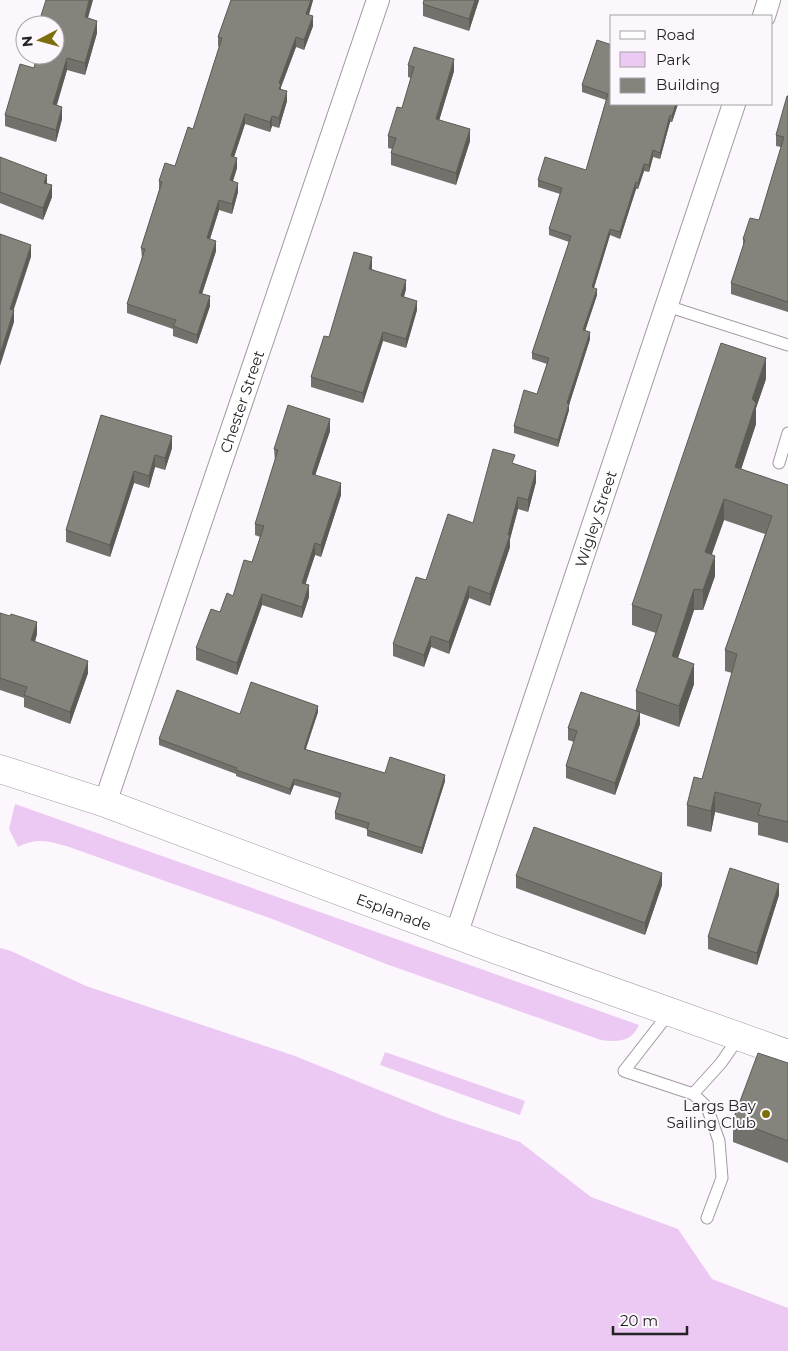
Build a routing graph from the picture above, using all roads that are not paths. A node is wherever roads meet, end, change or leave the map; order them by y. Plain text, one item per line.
1 (378, 0) edge
2 (769, 0) edge
3 (764, 15) edge
4 (734, 105) edge
5 (667, 306) junction
6 (788, 346) edge
7 (788, 433) edge
8 (779, 463) dead end
9 (0, 769) edge
10 (105, 803) junction
11 (456, 934) junction
12 (670, 1012) junction
13 (740, 1036) junction
14 (788, 1054) edge
15 (693, 1094) junction
16 (707, 1218) dead end

1 - 10 street, Chester Street
2 - 3 street
4 - 5 street, Wigley Street
5 - 6 lane
5 - 11 street, Wigley Street
7 - 8 lane
9 - 10 street, Esplanade
10 - 11 street, Esplanade
11 - 12 street, Esplanade
12 - 13 street, Esplanade
12 - 15 lane
13 - 14 street, Esplanade
13 - 15 lane
15 - 16 lane

